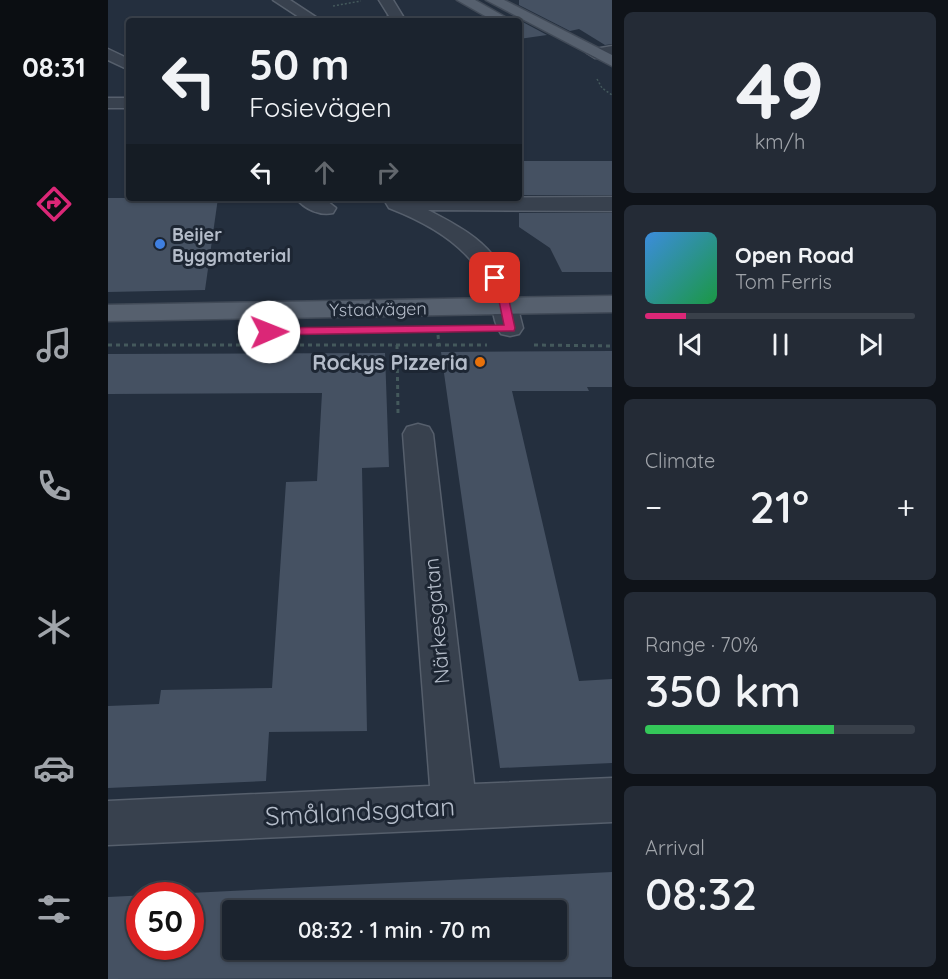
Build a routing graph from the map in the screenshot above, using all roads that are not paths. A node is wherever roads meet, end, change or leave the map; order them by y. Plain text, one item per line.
1 (280, 0) edge
2 (386, 0) edge
3 (464, 0) edge
4 (494, 0) edge
5 (310, 18) edge
6 (397, 18) edge
7 (499, 18) edge
8 (522, 30) edge
9 (612, 51) edge
10 (595, 53) junction
11 (108, 54) edge
12 (612, 61) edge
13 (126, 63) edge
14 (612, 76) edge
15 (394, 201) edge
16 (447, 201) edge
17 (612, 204) edge
18 (612, 304) edge
19 (108, 313) edge
20 (507, 317) junction
21 (612, 326) edge
22 (108, 331) edge
23 (418, 434) road end
24 (612, 800) edge
25 (454, 807) junction
26 (108, 823) edge

1 - 5 street
2 - 6 street
3 - 7 main road
4 - 10 main road
8 - 14 main road
9 - 10 street
10 - 12 main road
11 - 13 street
15 - 20 street
16 - 17 street
18 - 20 main road, Ystadvägen
19 - 20 main road, Ystadvägen
20 - 21 main road, Ystadvägen
20 - 22 main road, Ystadvägen
23 - 25 street, Närkesgatan
24 - 25 street, Smålandsgatan
25 - 26 street, Smålandsgatan

